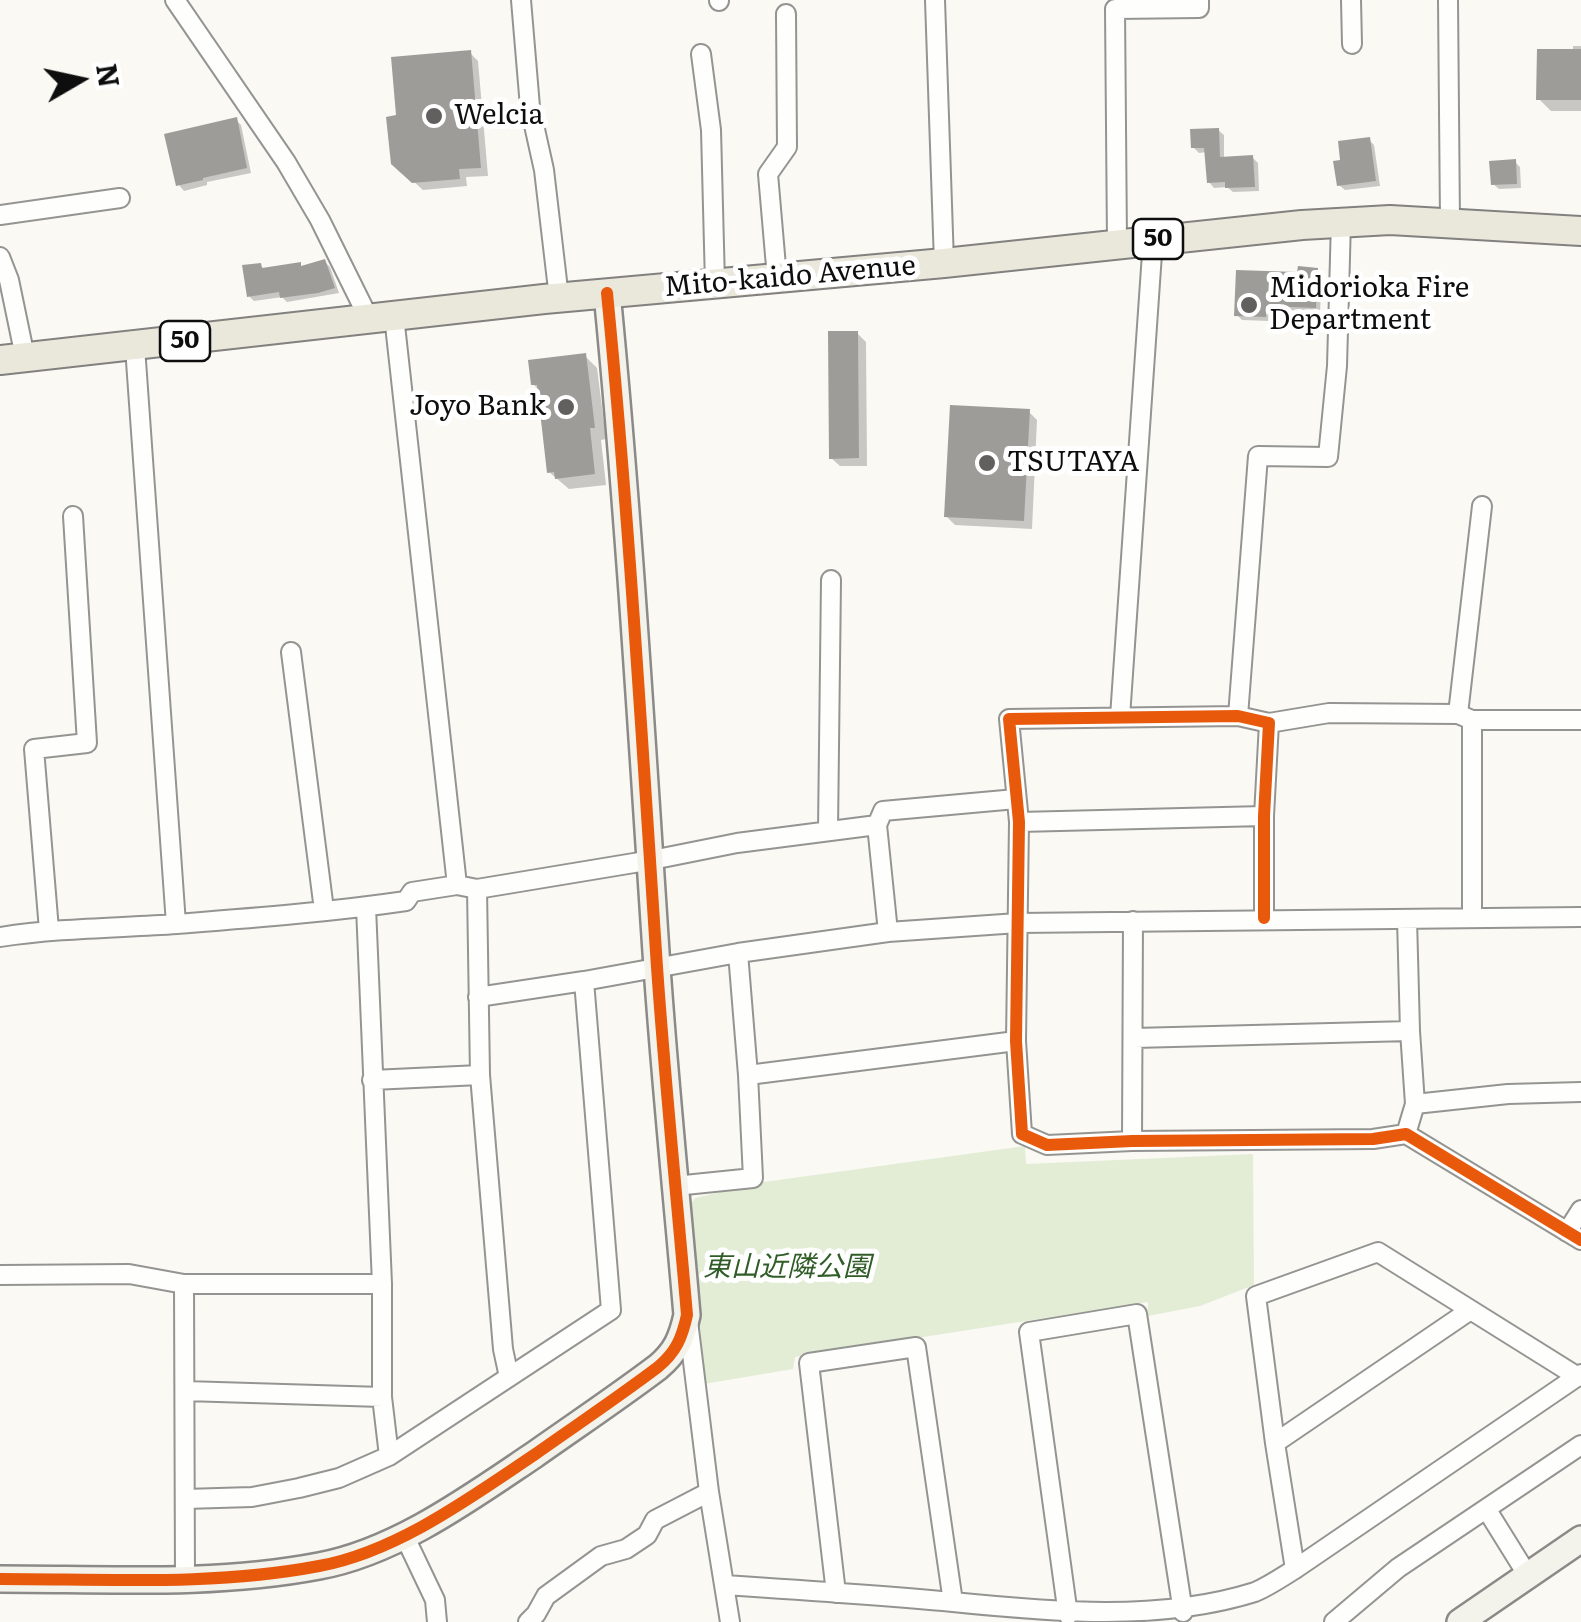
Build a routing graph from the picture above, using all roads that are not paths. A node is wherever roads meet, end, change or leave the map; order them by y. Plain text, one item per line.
1 (175, 0) edge
2 (520, 0) edge
3 (934, 0) edge
4 (1199, 0) edge
5 (1350, 0) edge
6 (1448, 0) edge
7 (786, 14) dead end
8 (1352, 44) dead end
9 (701, 54) dead end
10 (120, 198) dead end
11 (0, 216) edge
12 (1342, 222) junction
13 (1450, 222) junction
14 (1581, 231) edge
15 (1153, 239) junction
16 (1117, 244) junction
17 (0, 256) edge
18 (944, 263) junction
19 (777, 278) junction
20 (716, 284) junction
21 (607, 293) junction
22 (559, 298) junction
23 (382, 318) junction
24 (135, 347) junction
25 (13, 359) edge
26 (1482, 506) dead end
27 (73, 516) dead end
28 (831, 580) dead end
29 (291, 652) dead end
30 (1238, 716) junction
31 (1465, 717) junction
32 (1120, 718) junction
33 (1581, 720) edge
34 (1268, 723) junction
35 (1016, 799) junction
36 (1264, 816) junction
37 (1019, 822) junction
38 (877, 825) junction
39 (828, 830) junction
40 (652, 860) junction
41 (457, 885) junction
42 (477, 888) junction
43 (366, 907) junction
44 (324, 910) junction
45 (1472, 917) junction
46 (1581, 917) edge
47 (1264, 918) junction
48 (1407, 919) junction
49 (1133, 921) junction
50 (1018, 923) junction
51 (176, 924) junction
52 (49, 930) junction
53 (888, 932) junction
54 (0, 937) edge
55 (738, 954) junction
56 (657, 968) junction
57 (584, 981) junction
58 (478, 997) junction
59 (1410, 1031) junction
60 (1134, 1038) junction
61 (1016, 1041) junction
62 (480, 1075) junction
63 (748, 1075) junction
64 (372, 1080) junction
65 (1581, 1092) edge
66 (1415, 1104) junction
67 (1406, 1134) junction
68 (1132, 1141) junction
69 (675, 1186) junction
70 (1581, 1210) edge
71 (1574, 1236) edge
72 (0, 1275) edge
73 (184, 1284) junction
74 (382, 1284) junction
75 (1469, 1311) junction
76 (687, 1315) junction
77 (1579, 1376) edge
78 (510, 1377) junction
79 (185, 1392) junction
80 (382, 1396) junction
81 (1274, 1443) junction
82 (1581, 1444) edge
83 (389, 1456) junction
84 (709, 1492) junction
85 (185, 1499) junction
86 (1487, 1510) junction
87 (404, 1535) junction
88 (1581, 1539) edge
89 (1294, 1569) junction
90 (1528, 1576) junction
91 (0, 1579) edge
92 (186, 1580) junction
93 (725, 1585) junction
94 (836, 1592) junction
95 (953, 1602) junction
96 (1183, 1612) junction
97 (1212, 1614) edge
98 (1068, 1615) junction
99 (437, 1622) edge
100 (528, 1622) edge
101 (730, 1622) edge
102 (1334, 1622) edge
103 (1460, 1622) edge

1 - 23 street
2 - 22 street
3 - 18 street
4 - 16 street
5 - 8 street
6 - 13 street
7 - 19 street
9 - 20 street
10 - 11 street
12 - 13 main road, Mito-kaido Avenue / 50
12 - 15 main road, Mito-kaido Avenue / 50
12 - 30 street
13 - 14 main road, Mito-kaido Avenue / 50
15 - 16 main road, Mito-kaido Avenue / 50
15 - 32 street
16 - 18 main road, Mito-kaido Avenue / 50
17 - 25 street
18 - 19 main road, Mito-kaido Avenue / 50
19 - 20 main road, Mito-kaido Avenue / 50
20 - 21 main road, Mito-kaido Avenue / 50
21 - 22 main road, Mito-kaido Avenue / 50
21 - 40 street
22 - 23 main road, Mito-kaido Avenue / 50
23 - 24 main road, Mito-kaido Avenue / 50
23 - 41 street
24 - 25 main road, Mito-kaido Avenue / 50
24 - 51 street
26 - 31 street
27 - 52 street
28 - 39 street
29 - 44 street
30 - 32 street
30 - 34 street
31 - 33 street
31 - 34 street
31 - 45 street
32 - 35 street
34 - 36 street
35 - 37 street
35 - 38 street
36 - 37 street
36 - 47 street
37 - 50 street
38 - 39 street
38 - 53 street
39 - 40 street
40 - 42 street
40 - 56 street
41 - 42 street
41 - 43 street
42 - 58 street
43 - 44 street
43 - 64 street
44 - 51 street
45 - 46 street
45 - 48 street
47 - 48 street
47 - 49 street
48 - 59 street
49 - 50 street
49 - 60 street
50 - 53 street
50 - 61 street
51 - 52 street
52 - 54 street
53 - 55 street
55 - 56 street
55 - 63 street
56 - 57 street
56 - 69 street
57 - 58 street
57 - 78 street
58 - 62 street
59 - 60 street
59 - 66 street
60 - 68 street
61 - 63 street
61 - 68 street
62 - 64 street
62 - 78 street
63 - 69 street
64 - 74 street
65 - 66 street
66 - 67 street
67 - 68 street
67 - 71 street
69 - 76 street
70 - 71 street
72 - 73 street
73 - 74 street
73 - 79 street
74 - 80 street
75 - 77 street
75 - 81 street
75 - 81 street
76 - 84 street
76 - 87 street
77 - 89 street
78 - 83 street
79 - 80 street
79 - 85 street
80 - 83 street
81 - 89 street
82 - 86 street
83 - 85 street
84 - 93 street
84 - 100 street
85 - 92 street
86 - 90 street
86 - 102 street
87 - 92 street
87 - 99 street
88 - 90 street
89 - 97 street
90 - 103 street
91 - 92 street
93 - 94 street
93 - 101 street
94 - 95 street
94 - 95 street
95 - 98 street
96 - 97 street
96 - 98 street
96 - 98 street

